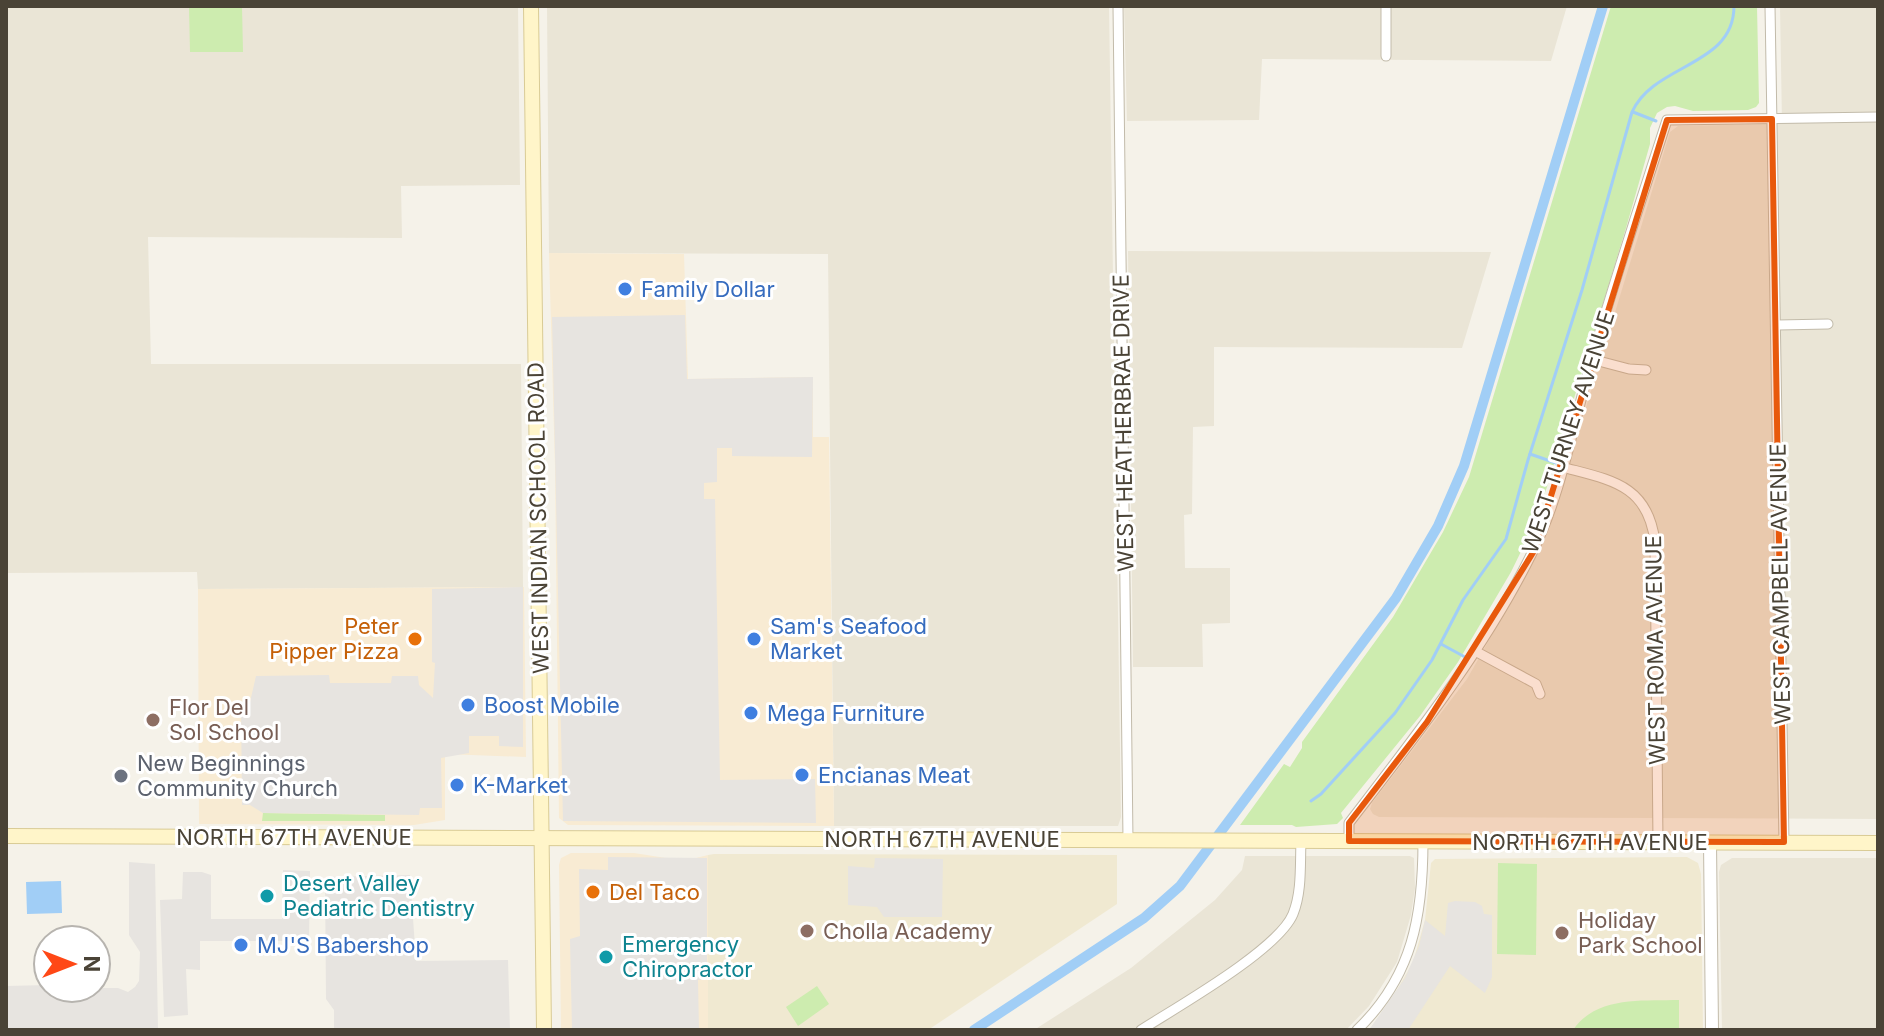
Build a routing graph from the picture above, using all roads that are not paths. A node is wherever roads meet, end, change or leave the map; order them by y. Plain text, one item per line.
1 (531, 6) edge
2 (1118, 6) edge
3 (1386, 6) edge
4 (1770, 6) edge
5 (1386, 56) dead end
6 (1878, 117) edge
7 (1772, 119) junction
8 (1828, 324) dead end
9 (1776, 325) junction
10 (1591, 359) junction
11 (1646, 370) dead end
12 (1562, 467) junction
13 (1475, 651) junction
14 (1540, 694) dead end
15 (6, 836) edge
16 (542, 837) junction
17 (1128, 840) junction
18 (1301, 841) junction
19 (1349, 841) junction
20 (1423, 841) junction
21 (1658, 842) junction
22 (1710, 842) junction
23 (1784, 842) junction
24 (1878, 843) edge
25 (544, 1030) edge
26 (1141, 1030) edge
27 (1357, 1030) edge
28 (1712, 1030) edge

1 - 16 main road, WEST INDIAN SCHOOL ROAD
2 - 17 street, WEST HEATHERBRAE DRIVE
3 - 5 street
4 - 7 street, WEST CAMPBELL AVENUE
6 - 7 street
7 - 9 street, WEST CAMPBELL AVENUE
7 - 10 street, WEST TURNEY AVENUE
8 - 9 street
9 - 23 street, WEST CAMPBELL AVENUE
10 - 11 street
10 - 12 street, WEST TURNEY AVENUE
12 - 13 street, WEST TURNEY AVENUE
12 - 21 street, WEST ROMA AVENUE
13 - 14 street
13 - 19 street, WEST TURNEY AVENUE
15 - 16 main road, NORTH 67TH AVENUE
16 - 17 main road, NORTH 67TH AVENUE
16 - 25 main road, WEST INDIAN SCHOOL ROAD
17 - 18 main road, NORTH 67TH AVENUE
18 - 19 main road, NORTH 67TH AVENUE
18 - 26 street
19 - 20 main road, NORTH 67TH AVENUE
20 - 21 main road, NORTH 67TH AVENUE
20 - 27 street
21 - 22 main road, NORTH 67TH AVENUE
22 - 23 main road, NORTH 67TH AVENUE
22 - 28 street
23 - 24 main road, NORTH 67TH AVENUE

